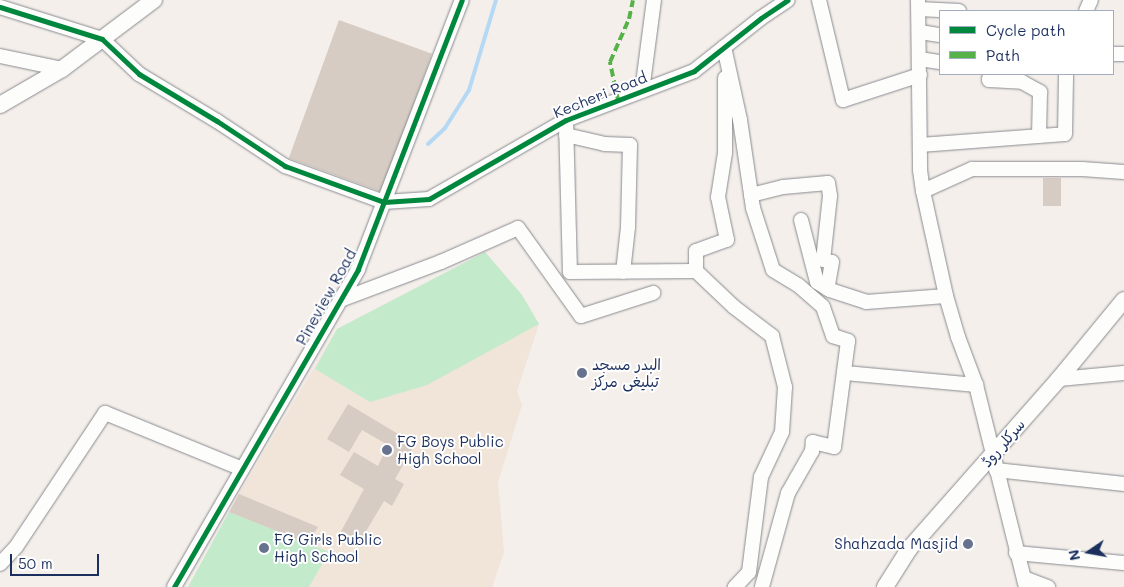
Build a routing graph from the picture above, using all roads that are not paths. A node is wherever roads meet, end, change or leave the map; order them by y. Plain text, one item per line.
1 (154, 0) edge
2 (462, 0) edge
3 (654, 0) edge
4 (788, 0) edge
5 (819, 0) edge
6 (919, 5) edge
7 (0, 7) edge
8 (953, 10) edge
9 (920, 32) junction
10 (939, 35) edge
11 (102, 39) junction
12 (724, 48) junction
13 (0, 56) edge
14 (920, 59) junction
15 (939, 62) edge
16 (62, 69) junction
17 (920, 75) junction
18 (990, 75) edge
19 (1066, 75) edge
20 (642, 91) junction
21 (0, 105) edge
22 (566, 120) junction
23 (566, 135) junction
24 (1039, 136) junction
25 (920, 145) junction
26 (1124, 172) edge
27 (923, 191) junction
28 (751, 195) junction
29 (384, 202) junction
30 (801, 220) dead end
31 (696, 271) junction
32 (623, 272) junction
33 (828, 289) junction
34 (653, 293) dead end
35 (946, 296) junction
36 (343, 299) junction
37 (1124, 300) edge
38 (845, 373) junction
39 (1124, 373) edge
40 (1059, 380) junction
41 (976, 385) junction
42 (994, 462) junction
43 (242, 469) junction
44 (1124, 484) edge
45 (1016, 553) junction
46 (1124, 563) edge
47 (0, 564) edge
48 (1025, 583) edge
49 (174, 587) edge
50 (735, 587) edge
51 (762, 587) edge
52 (886, 587) edge
53 (1048, 587) edge

1 - 11 main road
2 - 29 street, Pineview Road
3 - 20 street
4 - 12 street, Kecheri Road
5 - 17 street
6 - 8 street
6 - 9 street
7 - 11 street
9 - 10 street
9 - 14 street
11 - 16 main road
11 - 29 street
12 - 20 street, Kecheri Road
12 - 28 street
12 - 31 street
13 - 16 street
14 - 15 street
14 - 17 street
16 - 21 main road
17 - 25 street
18 - 24 street
19 - 24 street
20 - 22 street, Kecheri Road
22 - 23 street
22 - 29 street, Kecheri Road
23 - 32 street
23 - 32 street
24 - 25 street
25 - 27 street
26 - 27 street
27 - 35 street
28 - 33 street
28 - 38 street
29 - 36 street, Pineview Road
30 - 33 street
31 - 32 street
31 - 50 street
33 - 35 street
34 - 36 street
35 - 41 street
36 - 43 street, Pineview Road
37 - 40 main road, سرکلر روڈ
38 - 41 street
38 - 51 street
39 - 40 street
40 - 42 main road, سرکلر روڈ
41 - 42 street
42 - 44 street
42 - 45 street
42 - 52 main road, سرکلر روڈ
43 - 47 street
43 - 49 street, Pineview Road
45 - 46 street
45 - 48 street
48 - 53 street

